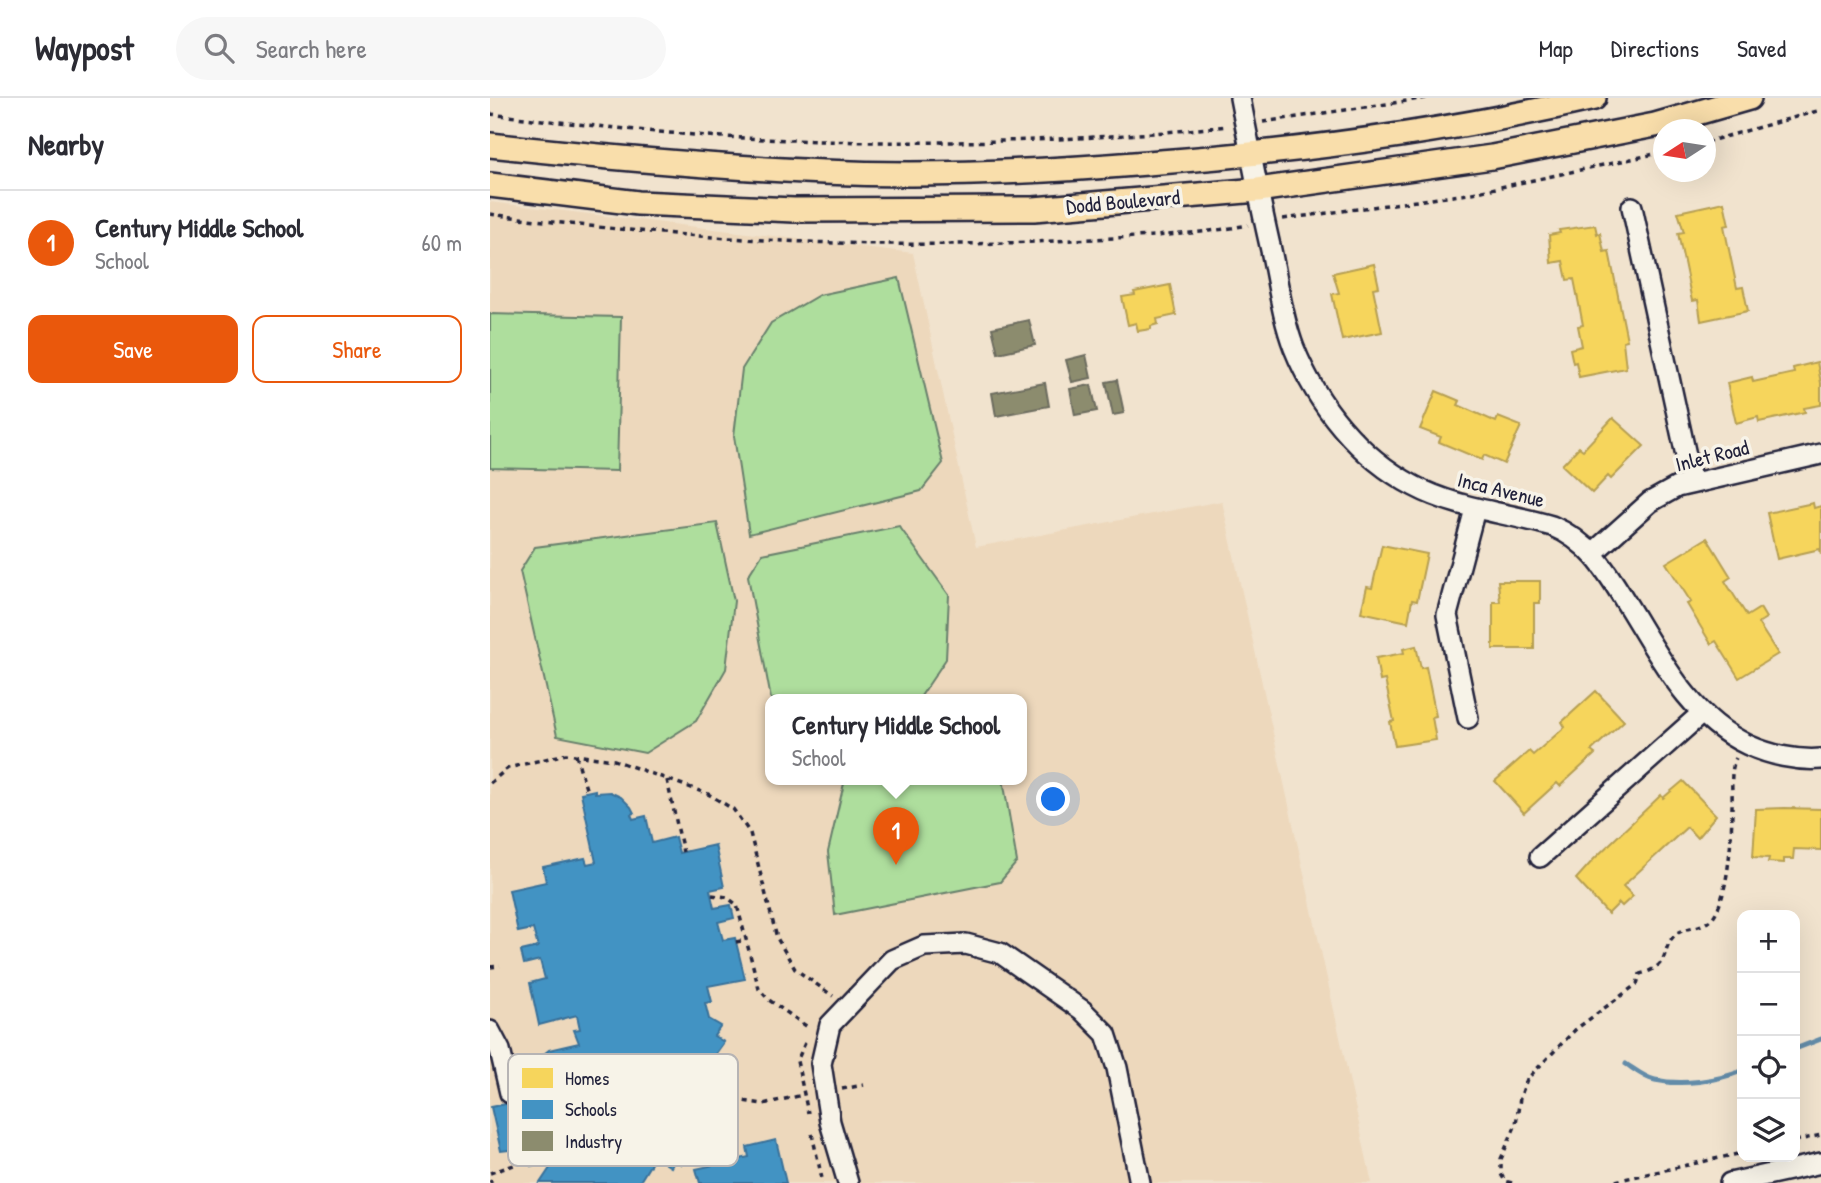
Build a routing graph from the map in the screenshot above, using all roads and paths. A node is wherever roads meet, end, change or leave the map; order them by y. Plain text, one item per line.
1 (1240, 98) edge
2 (1427, 98) edge
3 (1594, 98) edge
4 (1749, 98) edge
5 (1821, 110) edge
6 (490, 114) edge
7 (1245, 124) junction
8 (1716, 139) edge
9 (490, 145) edge
10 (1251, 154) junction
11 (490, 185) edge
12 (1258, 190) junction
13 (1632, 207) dead end
14 (1821, 454) edge
15 (1692, 483) junction
16 (1475, 509) junction
17 (1593, 553) junction
18 (1702, 713) junction
19 (1468, 718) dead end
20 (1744, 743) junction
21 (576, 755) junction
22 (1821, 759) edge
23 (667, 780) junction
24 (490, 783) edge
25 (587, 792) dead end
26 (683, 852) dead end
27 (1541, 857) dead end
28 (712, 895) dead end
29 (746, 940) junction
30 (736, 942) dead end
31 (500, 966) dead end
32 (490, 967) edge
33 (842, 1001) dead end
34 (815, 1019) dead end
35 (490, 1031) edge
36 (806, 1040) dead end
37 (508, 1084) edge
38 (864, 1085) dead end
39 (825, 1092) junction
40 (804, 1095) junction
41 (738, 1100) edge
42 (809, 1120) dead end
43 (812, 1132) dead end
44 (1821, 1135) edge
45 (1800, 1140) edge
46 (1737, 1154) edge
47 (1821, 1163) edge
48 (512, 1166) edge
49 (490, 1173) edge
50 (823, 1183) edge
51 (848, 1183) edge
52 (1140, 1183) edge
53 (1512, 1183) edge
54 (1606, 1183) edge
55 (1730, 1183) edge

1 - 7 street, Inca Avenue
2 - 7 path
3 - 10 main road, Dodd Boulevard
4 - 12 main road, Dodd Boulevard
5 - 8 path
6 - 7 path
7 - 10 street, Inca Avenue
9 - 10 main road, Dodd Boulevard
10 - 12 street, Inca Avenue
11 - 12 main road, Dodd Boulevard
12 - 16 street, Inca Avenue
13 - 15 street
14 - 15 street, Inlet Road
15 - 17 street, Inlet Road
16 - 17 street, Inca Avenue
16 - 19 street
17 - 18 street, Inca Avenue
18 - 20 street, Inca Avenue
18 - 27 street
20 - 22 street, Inca Avenue
20 - 53 path
21 - 23 path
21 - 24 path
21 - 25 path
23 - 26 path
23 - 33 path
28 - 29 path
29 - 30 path
29 - 34 path
31 - 32 path
35 - 37 street
36 - 40 path
38 - 39 path
39 - 40 path
39 - 51 street
39 - 52 street
40 - 41 path
40 - 42 path
43 - 50 path
44 - 45 path
46 - 54 path
47 - 55 street
48 - 49 path

